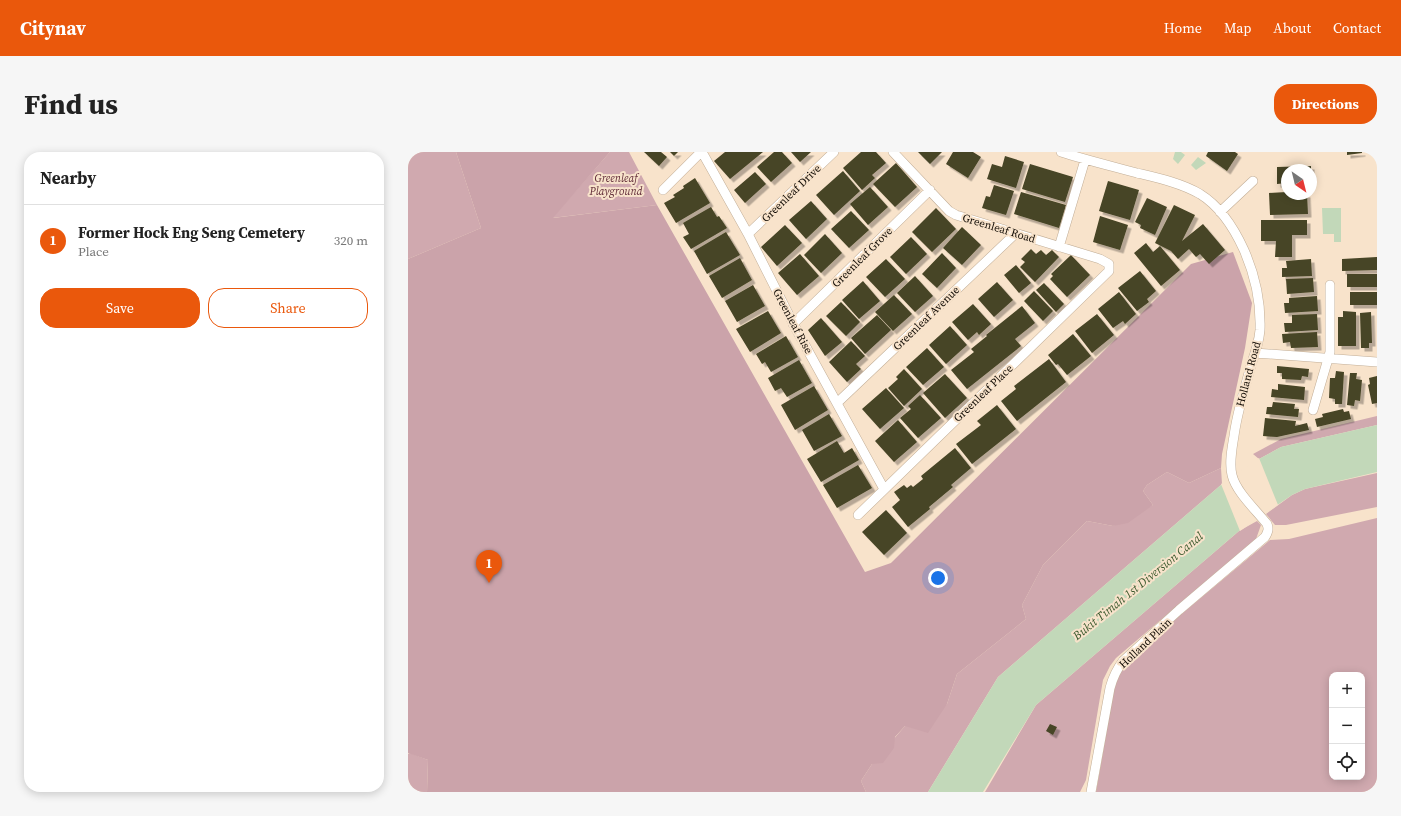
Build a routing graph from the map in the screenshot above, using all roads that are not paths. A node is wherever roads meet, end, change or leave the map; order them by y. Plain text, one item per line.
1 (702, 152) edge
2 (834, 152) edge
3 (893, 152) edge
4 (1061, 152) edge
5 (1085, 160) junction
6 (1253, 180) dead end
7 (663, 190) dead end
8 (930, 190) junction
9 (1220, 212) junction
10 (748, 234) junction
11 (1016, 234) junction
12 (1059, 246) junction
13 (1109, 271) joint
14 (1330, 285) dead end
15 (793, 324) junction
16 (1255, 354) junction
17 (1328, 358) junction
18 (1377, 362) edge
19 (838, 403) junction
20 (1313, 410) dead end
21 (884, 489) junction
22 (858, 515) dead end
23 (1268, 534) joint
24 (1091, 792) edge

1 - 7 street
1 - 10 street, Greenleaf Rise
2 - 10 street, Greenleaf Drive
3 - 8 street, Greenleaf Road
4 - 5 street, Holland Road
5 - 9 street, Holland Road
5 - 12 street
6 - 9 street
8 - 11 street, Greenleaf Road
8 - 15 street, Greenleaf Grove
9 - 16 street, Holland Road
10 - 15 street, Greenleaf Rise
11 - 12 street, Greenleaf Road
11 - 19 street, Greenleaf Avenue
12 - 13 street, Greenleaf Road
13 - 21 street, Greenleaf Place
14 - 17 street
15 - 19 street, Greenleaf Rise
16 - 17 street
16 - 23 street, Holland Road
17 - 18 street
17 - 20 street
19 - 21 street, Greenleaf Rise
21 - 22 street, Greenleaf Place
23 - 24 street, Holland Plain

